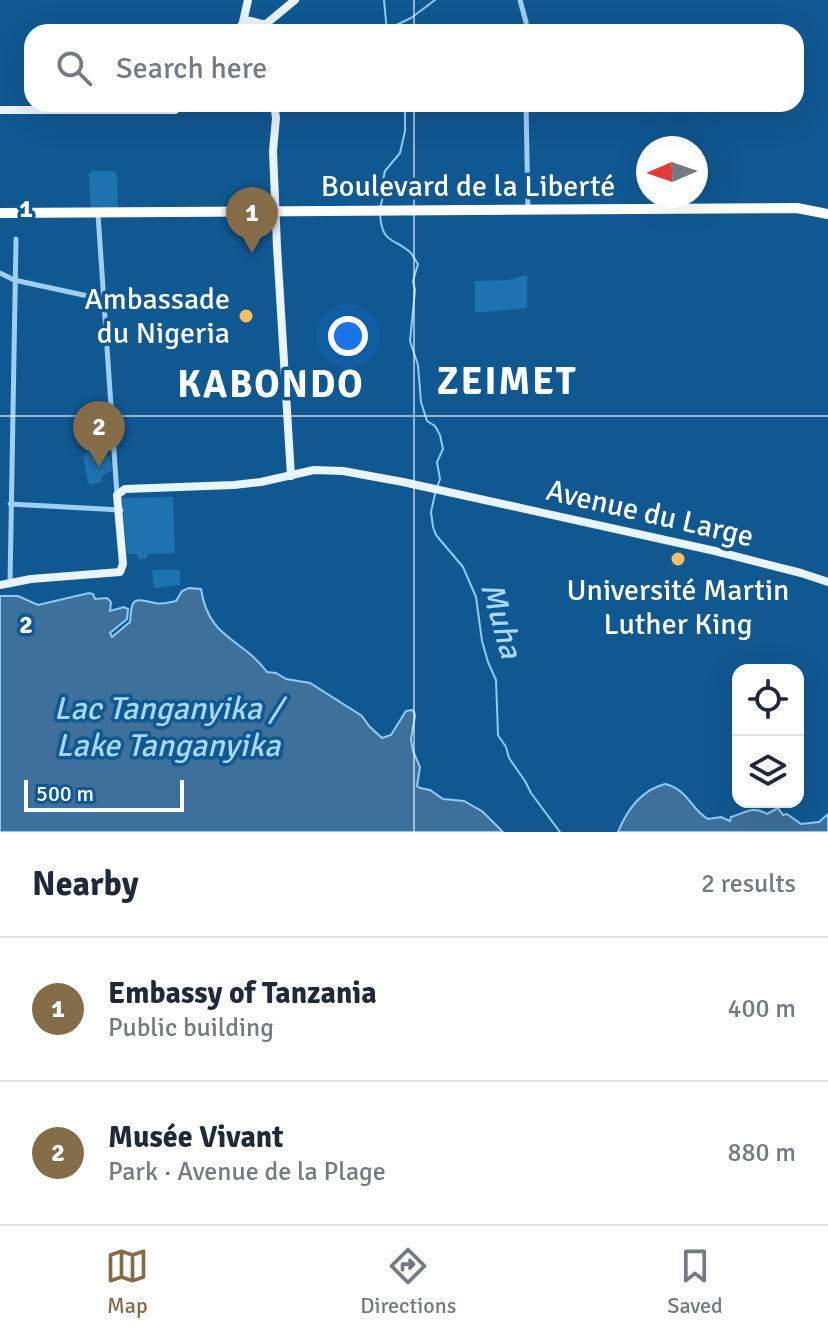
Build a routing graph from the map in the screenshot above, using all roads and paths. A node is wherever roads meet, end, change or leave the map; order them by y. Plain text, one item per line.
1 (250, 0) edge
2 (295, 0) edge
3 (520, 0) edge
4 (243, 24) edge
5 (258, 24) edge
6 (262, 24) edge
7 (526, 24) edge
8 (0, 109) edge
9 (24, 109) edge
10 (276, 112) edge
11 (526, 112) edge
12 (528, 211) junction
13 (278, 212) junction
14 (0, 213) edge
15 (98, 213) junction
16 (828, 214) edge
17 (16, 239) dead end
18 (0, 273) edge
19 (16, 280) junction
20 (88, 296) dead end
21 (116, 462) junction
22 (293, 475) junction
23 (120, 492) junction
24 (10, 504) junction
25 (120, 510) junction
26 (828, 582) edge
27 (5, 585) edge

1 - 4 main road
1 - 5 main road
2 - 6 main road
3 - 7 street
8 - 9 main road
10 - 13 main road
11 - 12 street
12 - 13 highway, Boulevard de la Liberté
12 - 16 highway, Boulevard de la Liberté
13 - 15 highway, Boulevard de la Liberté
13 - 22 main road
14 - 15 highway
15 - 21 street
17 - 19 street
18 - 19 street
19 - 20 street
19 - 24 street
21 - 23 street
21 - 23 street
22 - 23 main road, Avenue du Large
22 - 26 main road, Avenue du Large
23 - 25 main road
24 - 25 street
24 - 27 street
25 - 27 main road

